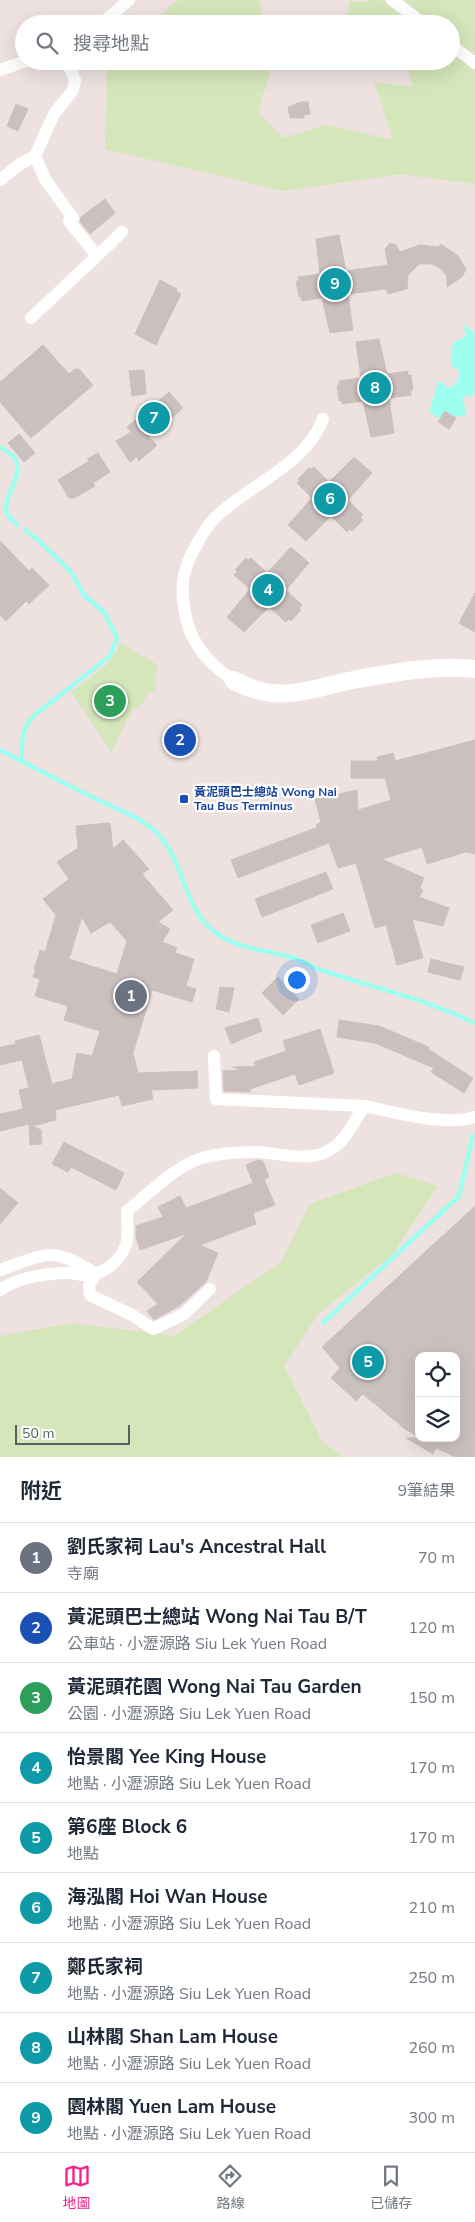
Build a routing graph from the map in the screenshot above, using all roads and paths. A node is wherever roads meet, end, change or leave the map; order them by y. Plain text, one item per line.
1 (129, 0) edge
2 (392, 0) edge
3 (112, 15) edge
4 (412, 15) edge
5 (460, 51) edge
6 (475, 62) edge
7 (15, 65) edge
8 (0, 70) edge
9 (70, 70) edge
10 (35, 156) junction
11 (0, 180) edge
12 (122, 232) dead end
13 (96, 256) junction
14 (31, 318) dead end
15 (323, 419) dead end
16 (475, 669) edge
17 (233, 680) joint
18 (214, 1056) dead end
19 (364, 1106) junction
20 (475, 1117) edge
21 (0, 1270) edge
22 (96, 1274) junction
23 (0, 1290) edge
24 (210, 1290) dead end

1 - 3 street
2 - 4 street
5 - 6 street
7 - 8 street
9 - 10 street
10 - 11 street
10 - 13 street
12 - 13 street
13 - 14 street
15 - 17 street
16 - 17 street
18 - 19 street
19 - 20 street
19 - 22 street
21 - 22 street
22 - 23 street
22 - 24 street

